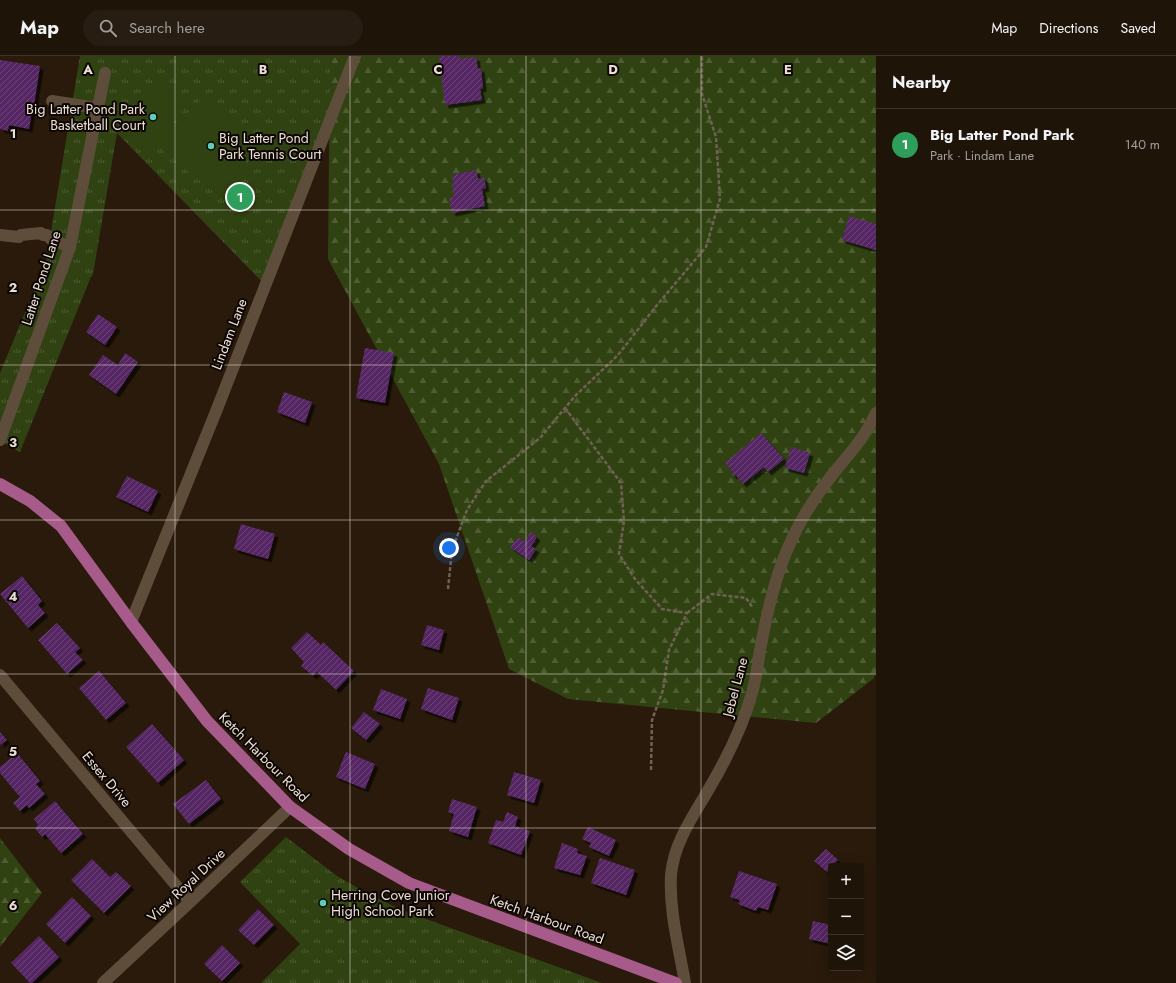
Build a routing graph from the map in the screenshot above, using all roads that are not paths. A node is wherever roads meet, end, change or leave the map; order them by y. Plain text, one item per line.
1 (355, 56) edge
2 (104, 73) dead end
3 (52, 101) dead end
4 (98, 108) junction
5 (0, 235) edge
6 (70, 247) junction
7 (876, 413) edge
8 (0, 440) edge
9 (0, 484) edge
10 (131, 622) junction
11 (0, 675) edge
12 (290, 807) junction
13 (190, 902) junction
14 (103, 983) edge
15 (676, 983) edge
16 (685, 983) edge

1 - 10 street, Lindam Lane
2 - 4 street, Latter Pond Lane
3 - 4 street
4 - 6 street, Latter Pond Lane
5 - 6 street
6 - 8 street, Latter Pond Lane
7 - 16 street, Jebel Lane
9 - 10 main road, Ketch Harbour Road
10 - 12 main road, Ketch Harbour Road
11 - 13 street, Essex Drive
12 - 13 street, View Royal Drive
12 - 15 main road, Ketch Harbour Road
13 - 14 street, View Royal Drive

